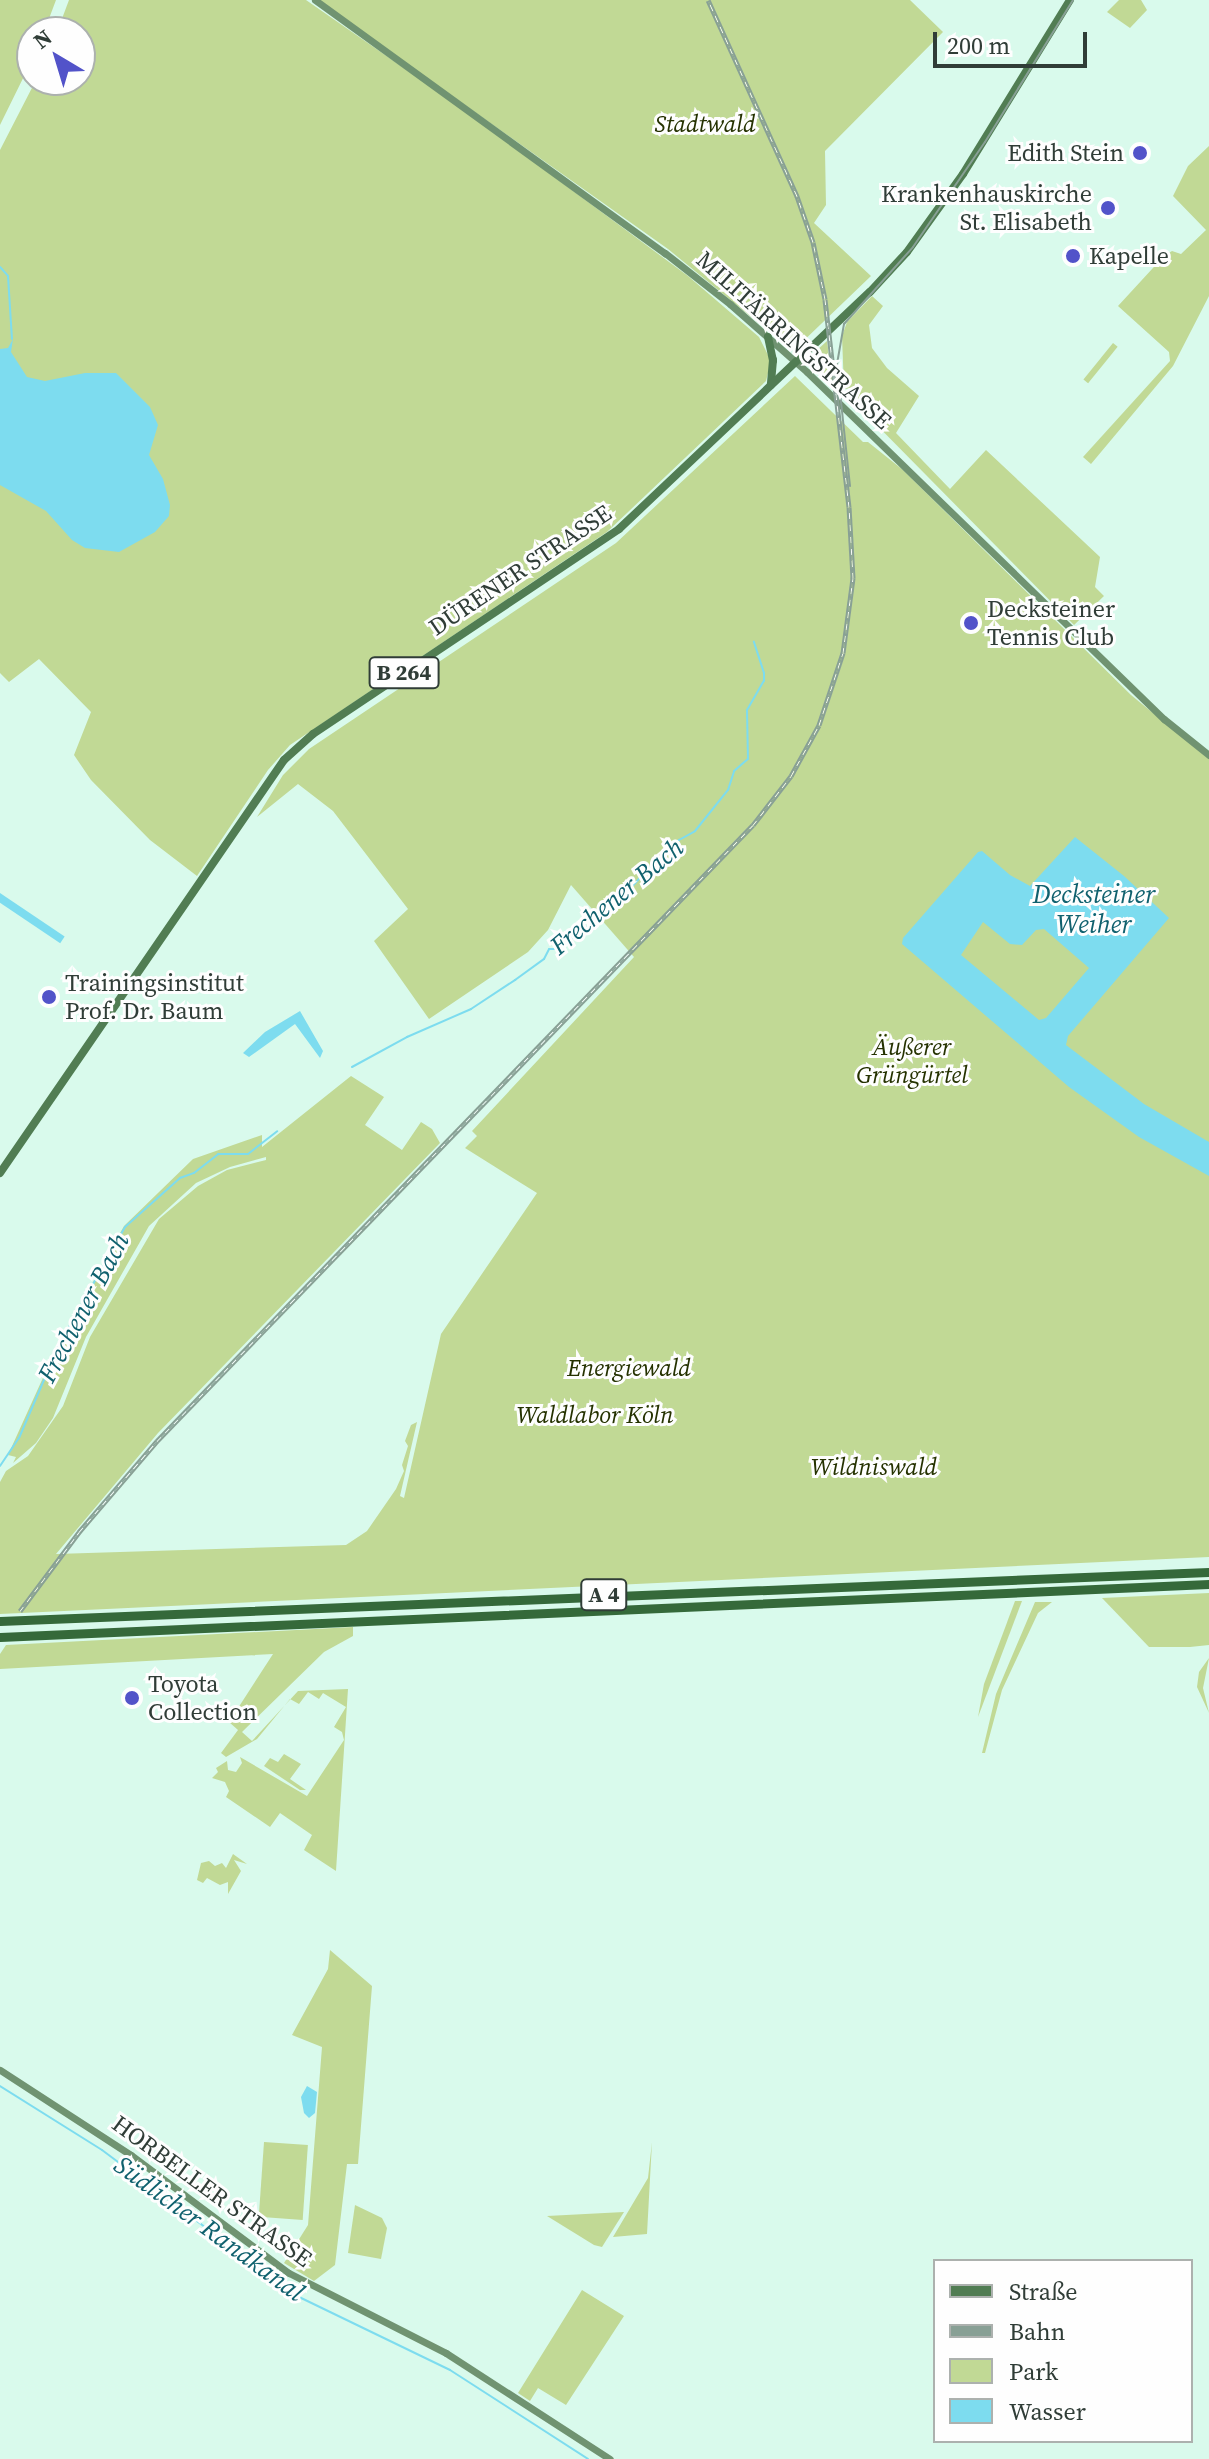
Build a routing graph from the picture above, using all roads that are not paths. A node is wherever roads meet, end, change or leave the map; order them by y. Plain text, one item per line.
1 (315, 0) edge
2 (1070, 0) edge
3 (768, 337) junction
4 (796, 362) junction
5 (771, 385) junction
6 (1209, 755) edge
7 (0, 1173) edge
8 (1209, 1572) edge
9 (1209, 1584) edge
10 (0, 1621) edge
11 (0, 1637) edge
12 (0, 2070) edge
13 (610, 2459) edge

1 - 3 main road, MILITÄRRINGSTRASSE
2 - 4 main road, DÜRENER STRASSE / B 264
3 - 4 main road, MILITÄRRINGSTRASSE
3 - 5 main road
4 - 5 main road, DÜRENER STRASSE / B 264
4 - 6 main road, MILITÄRRINGSTRASSE
5 - 7 main road, DÜRENER STRASSE / B 264
8 - 10 highway, A 4
9 - 11 highway, A 4
12 - 13 main road, HORBELLER STRASSE

